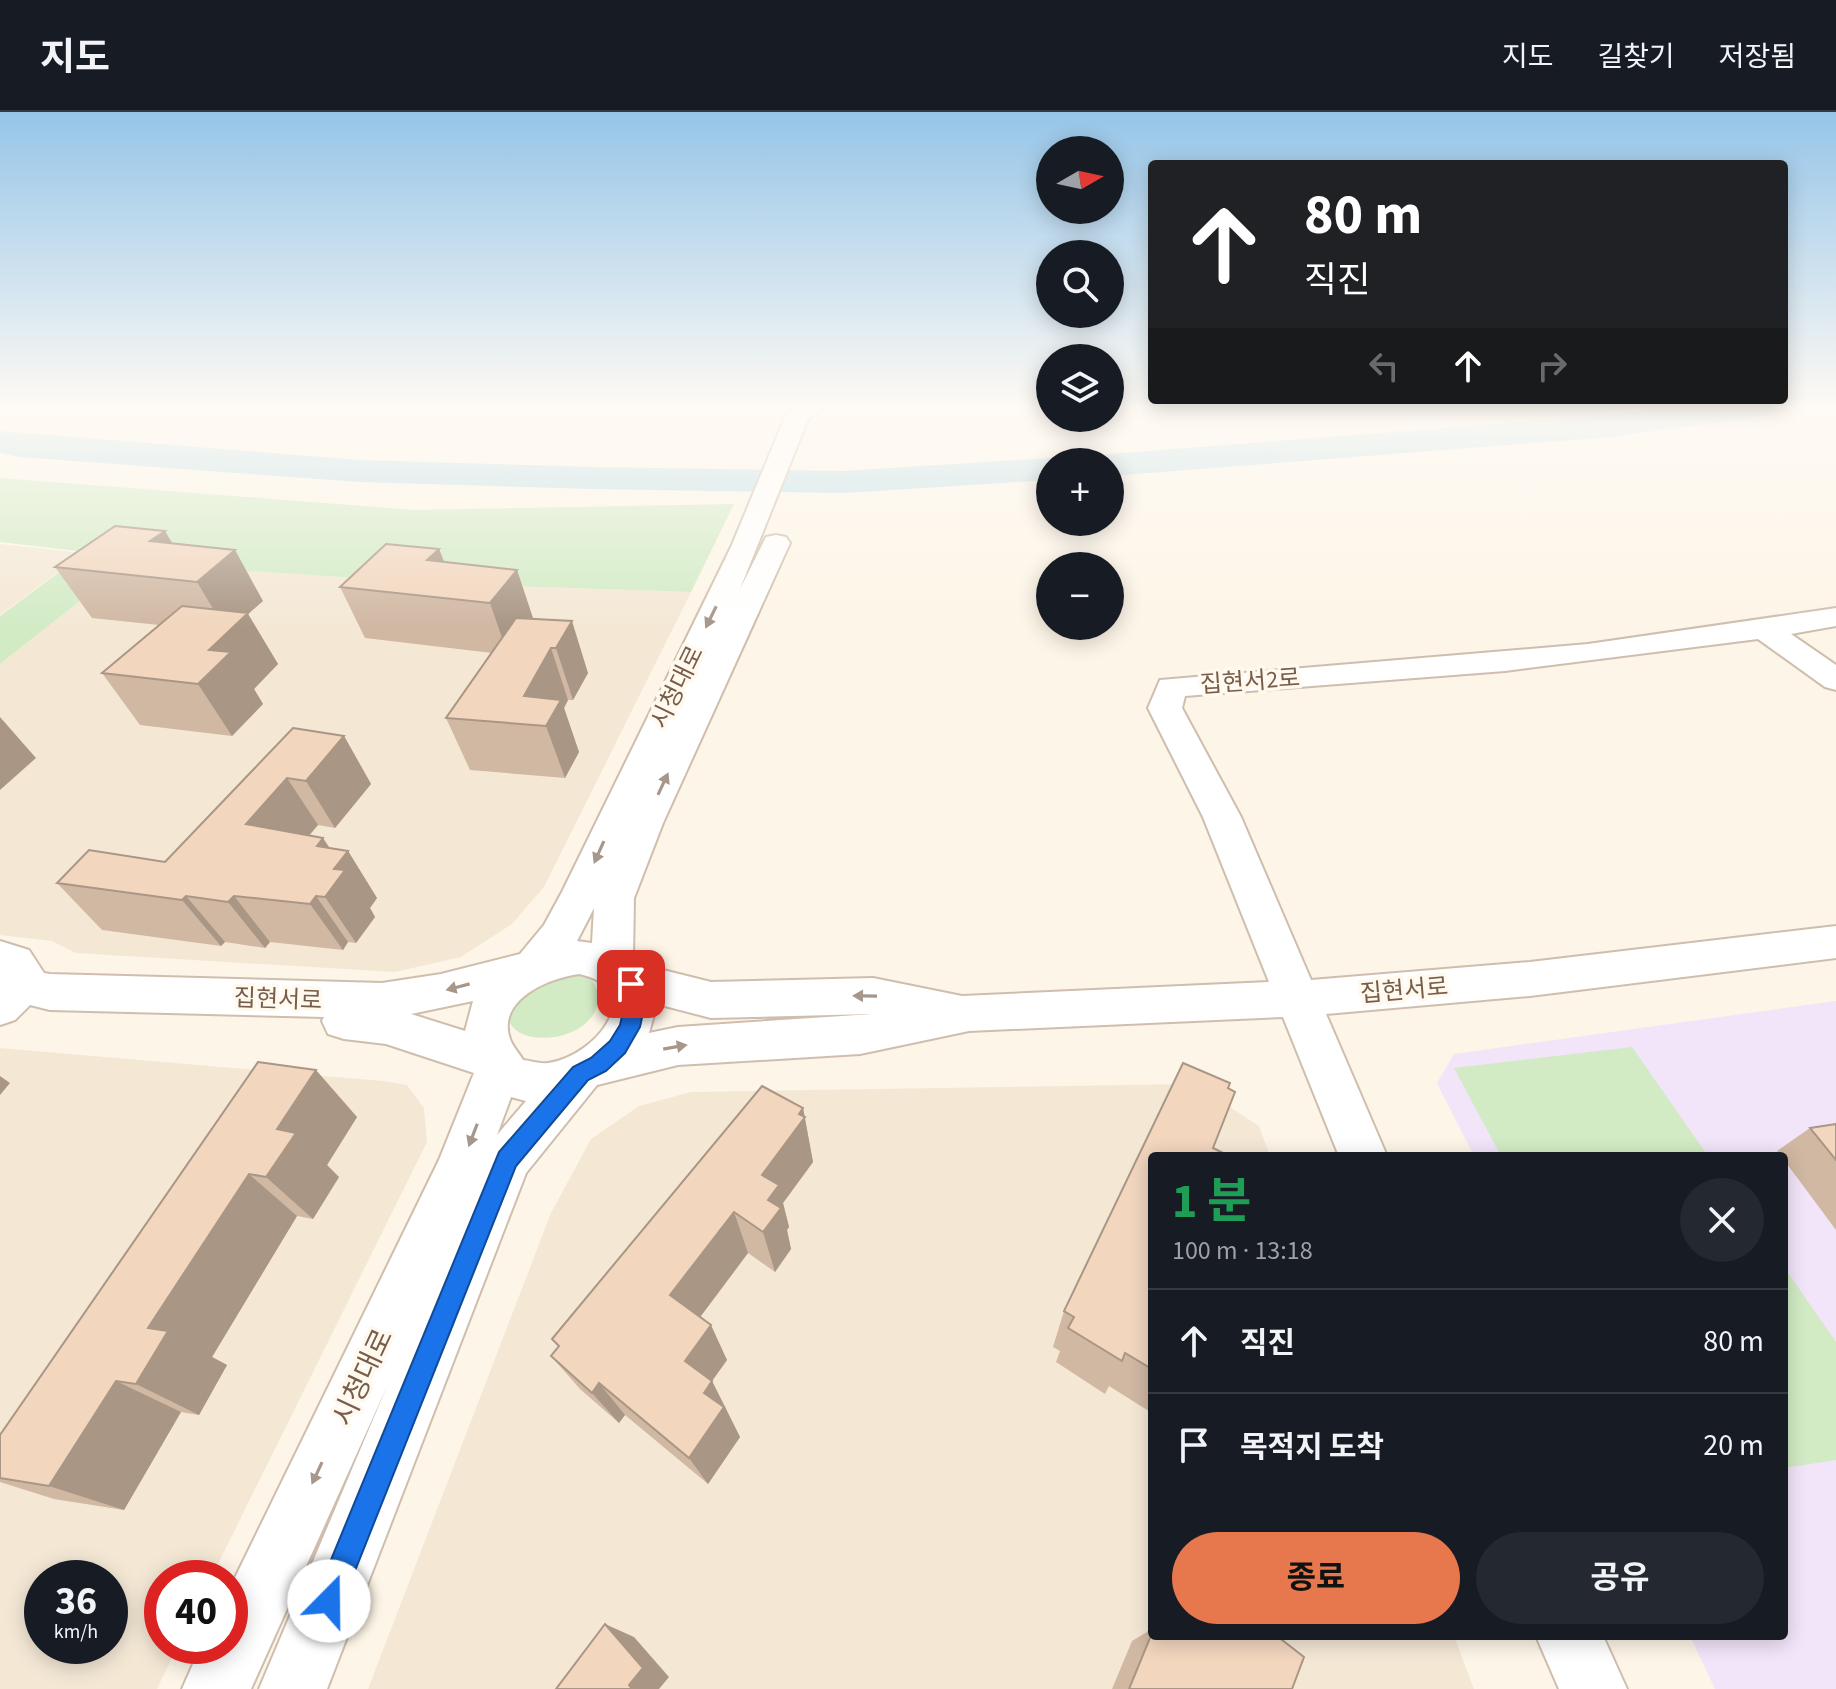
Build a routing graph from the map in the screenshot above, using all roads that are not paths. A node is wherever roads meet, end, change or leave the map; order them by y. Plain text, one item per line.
1 (790, 481) edge
2 (768, 538) junction
3 (1836, 617) edge
4 (1765, 630) junction
5 (1836, 680) edge
6 (1836, 942) edge
7 (534, 967) junction
8 (619, 971) junction
9 (5, 990) edge
10 (1296, 999) junction
11 (969, 1013) junction
12 (501, 1062) junction
13 (590, 1069) junction
14 (1361, 1152) edge
15 (1571, 1640) edge
16 (216, 1689) edge
17 (293, 1689) edge
18 (1593, 1689) edge

1 - 2 street, 시청대로
2 -> 7 street, 시청대로
8 -> 2 street, 시청대로
3 - 4 street, 집현서2로
4 - 5 street
4 - 10 street, 집현서2로
6 - 10 street, 집현서로
7 - 8 street
7 -> 9 street, 집현서로
7 - 12 street
11 -> 8 street, 집현서로
8 - 13 street
9 - 12 street, 집현서로
10 - 11 street, 집현서로
10 - 14 street, 집현서2로
13 -> 11 street, 집현서로
12 - 13 street
12 -> 16 street, 시청대로
13 - 17 street, 시청대로
15 - 18 street

